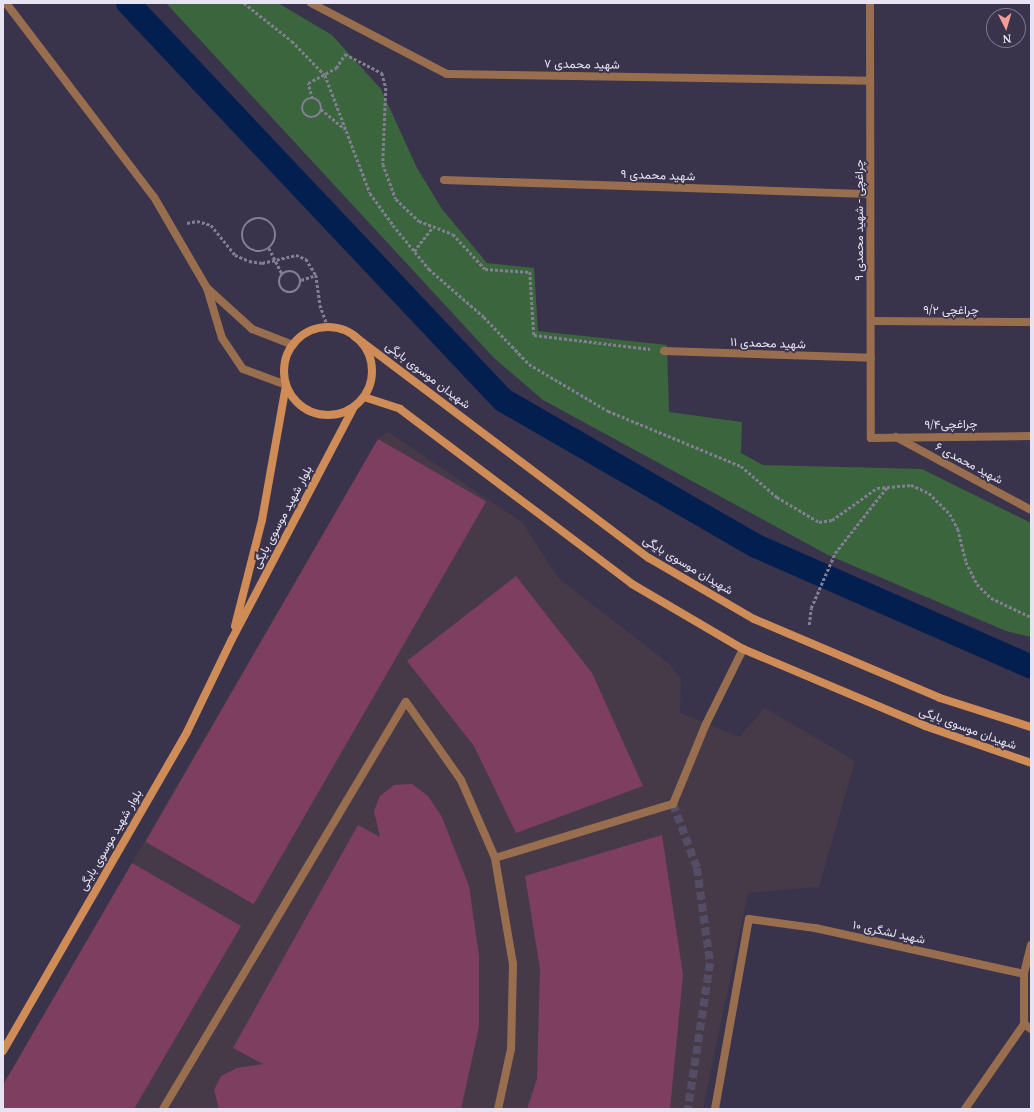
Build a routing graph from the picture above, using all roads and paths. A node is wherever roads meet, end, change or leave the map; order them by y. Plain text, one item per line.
1 (6, 3) edge
2 (244, 3) edge
3 (311, 3) edge
4 (870, 3) edge
5 (325, 75) junction
6 (870, 81) junction
7 (312, 99) junction
8 (322, 110) junction
9 (345, 129) junction
10 (444, 180) dead end
11 (870, 194) junction
12 (171, 226) junction
13 (432, 228) junction
14 (269, 248) junction
15 (414, 251) junction
16 (275, 260) junction
17 (282, 274) junction
18 (316, 275) junction
19 (301, 280) junction
20 (207, 288) junction
21 (871, 321) junction
22 (1031, 322) edge
23 (328, 327) junction
24 (354, 336) junction
25 (293, 345) junction
26 (664, 351) joint
27 (871, 358) junction
28 (286, 385) junction
29 (364, 397) junction
30 (354, 407) junction
31 (1031, 436) edge
32 (895, 437) junction
33 (871, 438) joint
34 (889, 485) junction
35 (1031, 510) edge
36 (811, 608) dead end
37 (1031, 618) edge
38 (232, 639) junction
39 (743, 649) junction
40 (1031, 727) edge
41 (1031, 763) edge
42 (495, 858) junction
43 (1031, 945) edge
44 (1024, 974) junction
45 (1027, 1026) edge
46 (3, 1051) edge
47 (163, 1109) edge
48 (498, 1109) edge
49 (715, 1109) edge
50 (965, 1109) edge

1 - 12 street
2 - 5 path
3 - 6 street, شهید محمدی ۷
4 - 6 street, ۹ چراغچی - شهید محمدی
5 - 7 path
5 - 9 path
5 - 13 path
6 - 11 street, ۹ چراغچی - شهید محمدی
7 - 8 path
7 - 8 path
8 - 9 path
9 - 15 path
10 - 11 street, شهید محمدی ۹
11 - 21 street, ۹ چراغچی - شهید محمدی
12 - 16 path
12 - 20 street
13 - 15 path
13 - 26 path
14 - 14 path
14 - 16 path
15 - 34 path
16 - 17 path
16 - 18 path
17 - 19 path
17 - 19 path
18 - 19 path
18 - 23 path
20 - 25 street
20 - 28 street
21 - 22 street, ۹/۲ چراغچی
21 - 27 street, ۹ چراغچی - شهید محمدی
23 - 24 street
23 - 25 street
24 - 29 street
24 - 40 street, شهیدان موسوی بایگی
25 - 28 street
26 - 27 street, شهید محمدی ۱۱
27 - 33 street, ۹ چراغچی - شهید محمدی
28 - 30 street
28 - 38 street, بلوار شهید موسوی بایگی
29 - 30 street
29 - 39 street, شهیدان موسوی بایگی
30 - 38 street, بلوار شهید موسوی بایگی
31 - 32 street, ۹/۴چراغچی
32 - 33 street, ۹/۴چراغچی
32 - 35 street, شهید محمدی ۶
34 - 36 path
34 - 37 path
38 - 46 street, بلوار شهید موسوی بایگی
39 - 41 street, شهیدان موسوی بایگی
39 - 42 street
42 - 47 street
42 - 48 street
43 - 44 street
44 - 45 street
44 - 49 street, شهید لشگری ۱۰
45 - 50 street

